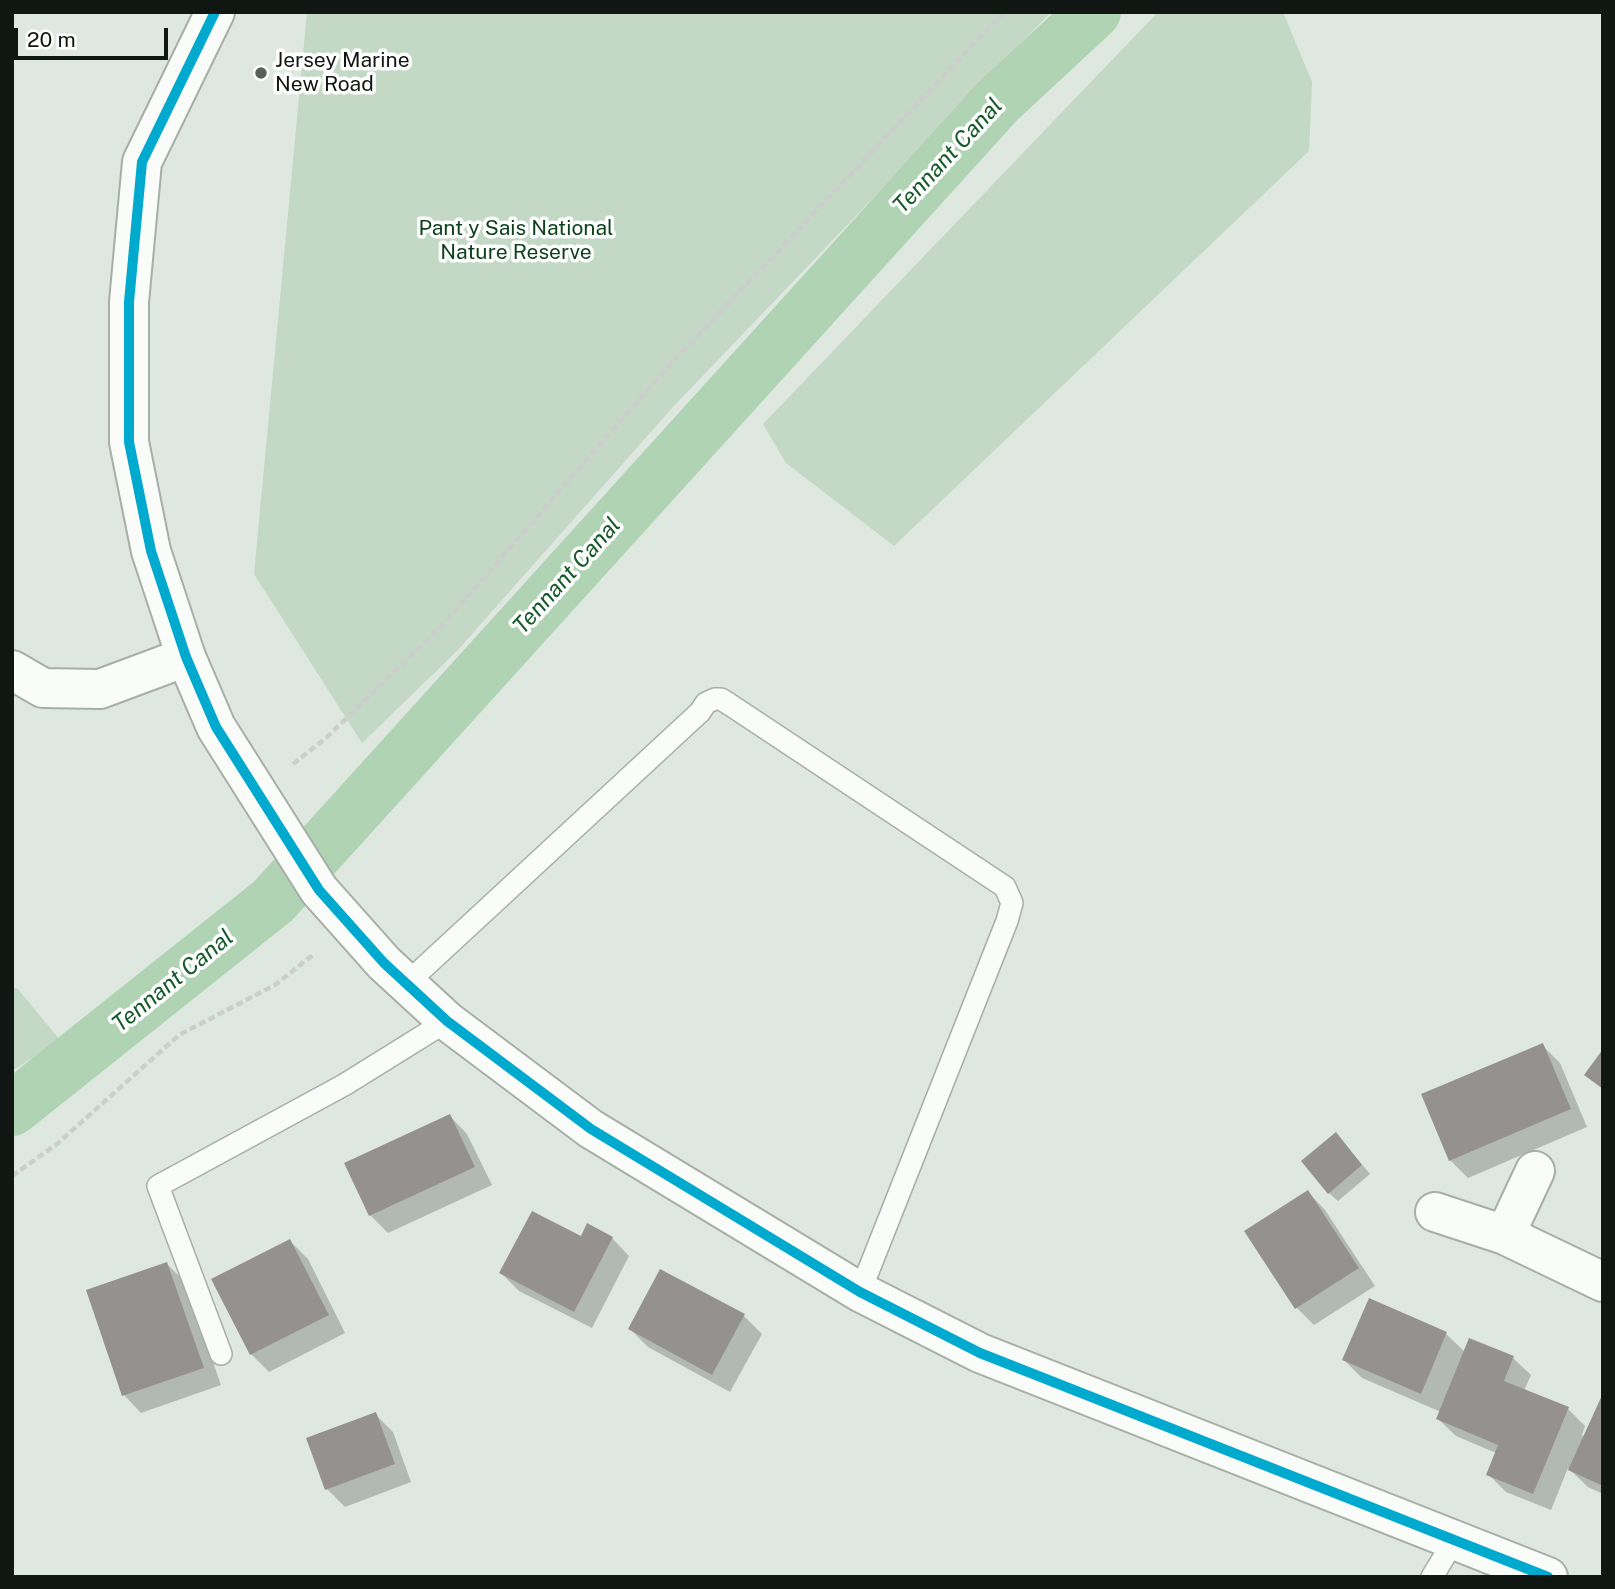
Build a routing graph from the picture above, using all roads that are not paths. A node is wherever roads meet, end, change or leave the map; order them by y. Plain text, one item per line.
1 (215, 12) edge
2 (186, 657) junction
3 (12, 670) edge
4 (406, 984) junction
5 (447, 1021) junction
6 (1535, 1171) dead end
7 (1435, 1212) dead end
8 (1505, 1236) junction
9 (1603, 1282) edge
10 (860, 1292) junction
11 (221, 1354) dead end
12 (1455, 1539) junction
13 (1432, 1577) edge
14 (1548, 1577) edge

1 - 2 main road
2 - 3 main road
2 - 4 main road
4 - 5 main road
4 - 10 lane
5 - 10 main road
5 - 11 lane
6 - 8 main road
7 - 8 main road
8 - 9 main road
10 - 12 main road
12 - 13 lane
12 - 14 main road

